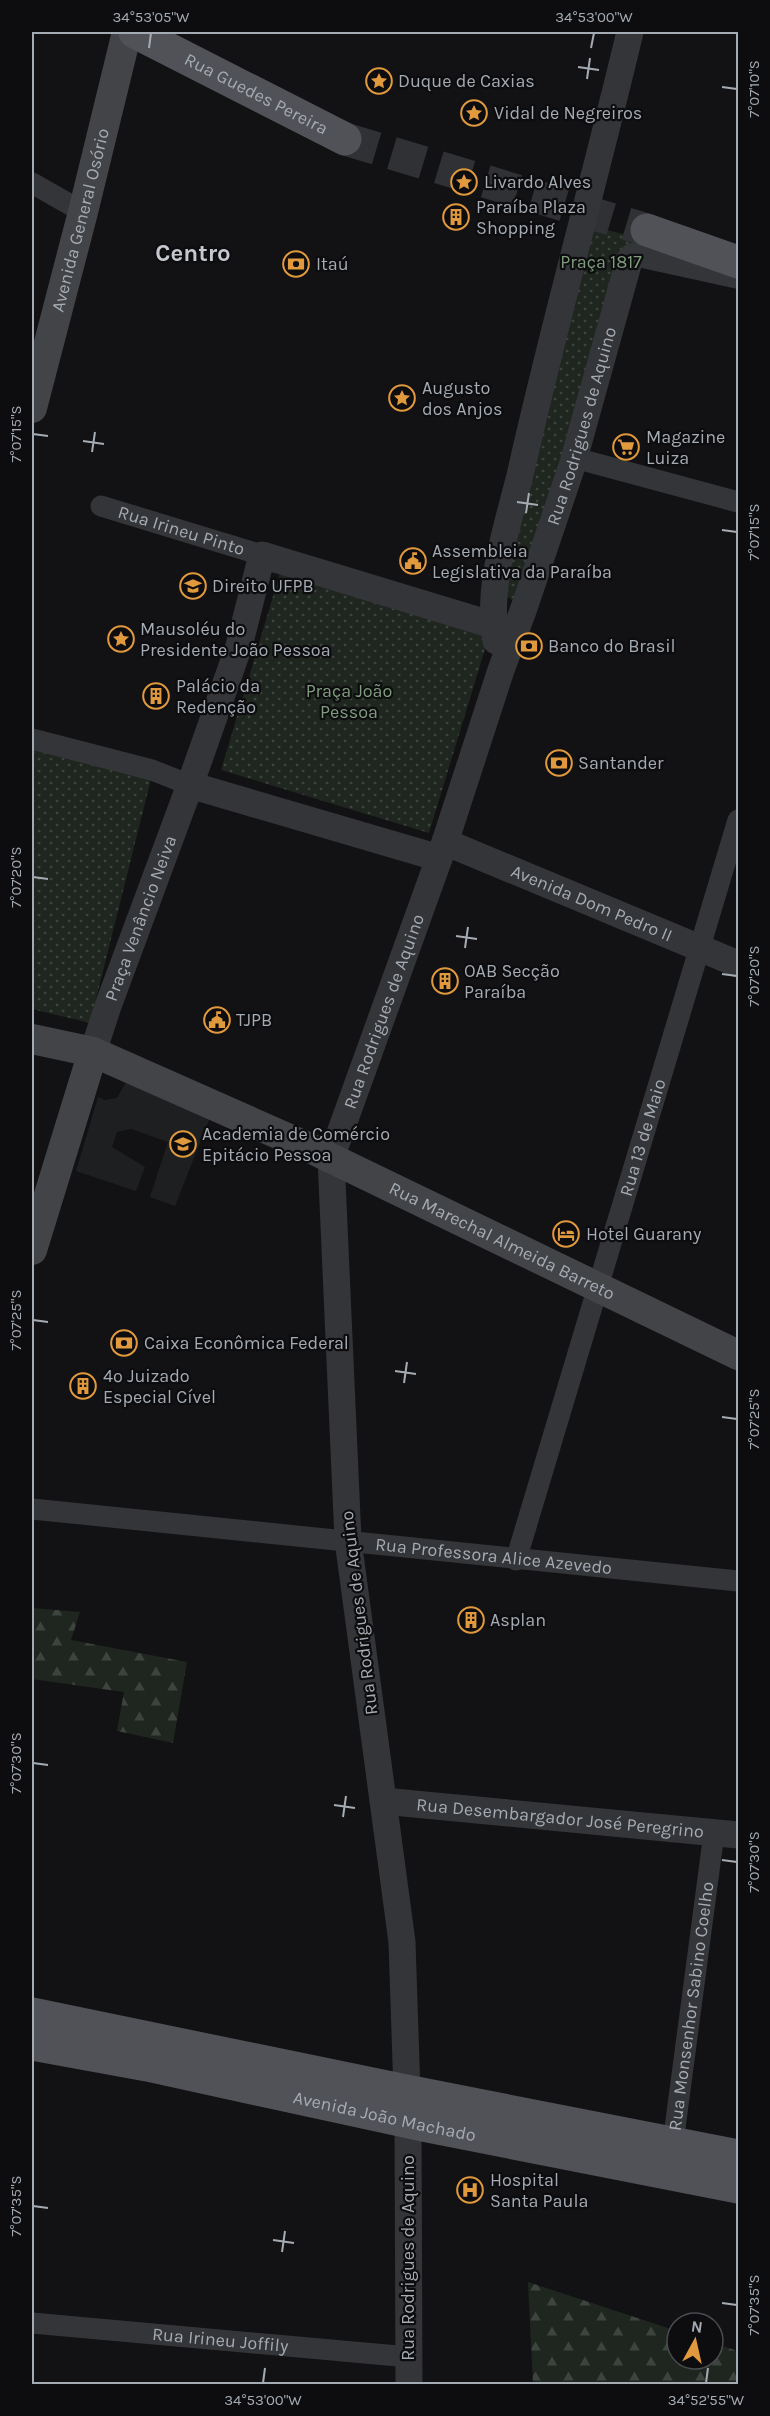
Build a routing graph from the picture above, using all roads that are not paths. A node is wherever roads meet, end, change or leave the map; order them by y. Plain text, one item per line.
1 (127, 32) edge
2 (135, 32) edge
3 (630, 32) edge
4 (345, 139) tunnel mouth
5 (32, 183) edge
6 (83, 212) junction
7 (644, 242) junction
8 (738, 262) edge
9 (738, 275) edge
10 (32, 408) edge
11 (575, 458) junction
12 (738, 502) edge
13 (101, 506) dead end
14 (262, 555) junction
15 (493, 625) junction
16 (501, 670) junction
17 (32, 739) edge
18 (190, 784) junction
19 (738, 820) edge
20 (442, 850) junction
21 (702, 948) junction
22 (738, 964) edge
23 (32, 1039) edge
24 (93, 1052) junction
25 (331, 1158) junction
26 (32, 1250) edge
27 (598, 1288) junction
28 (738, 1355) edge
29 (32, 1509) edge
30 (348, 1540) junction
31 (516, 1560) junction
32 (738, 1581) edge
33 (383, 1801) junction
34 (726, 1834) edge
35 (32, 2014) edge
36 (32, 2044) edge
37 (407, 2107) junction
38 (674, 2143) junction
39 (738, 2156) edge
40 (738, 2187) edge
41 (32, 2323) edge
42 (409, 2357) junction
43 (409, 2385) edge

1 - 6 main road, Avenida General Osório
2 - 4 main road, Rua Guedes Pereira
3 - 15 street
5 - 6 street
6 - 10 main road, Avenida General Osório
7 - 8 main road
7 - 9 street
7 - 11 street, Rua Rodrigues de Aquino
11 - 12 street
11 - 16 street, Rua Rodrigues de Aquino
13 - 14 street, Rua Irineu Pinto
14 - 15 street
14 - 18 street
15 - 16 street
16 - 20 street
17 - 18 street
18 - 20 street
18 - 24 street, Praça Venâncio Neiva
19 - 21 street, Rua 13 de Maio
20 - 21 street, Avenida Dom Pedro II
20 - 25 street, Rua Rodrigues de Aquino
21 - 22 street, Avenida Dom Pedro II
21 - 27 street, Rua 13 de Maio
23 - 24 main road, Rua Marechal Almeida Barreto
24 - 25 main road, Rua Marechal Almeida Barreto
24 - 26 main road
25 - 27 main road, Rua Marechal Almeida Barreto
25 - 30 street, Rua Rodrigues de Aquino
27 - 28 main road, Rua Marechal Almeida Barreto
27 - 31 street, Rua 13 de Maio
29 - 30 street, Rua Professora Alice Azevedo
30 - 31 street, Rua Professora Alice Azevedo
30 - 33 street, Rua Rodrigues de Aquino
31 - 32 street, Rua Professora Alice Azevedo
33 - 34 street, Rua Desembargador José Peregrino
33 - 37 street, Rua Rodrigues de Aquino
34 - 38 street, Rua Monsenhor Sabino Coelho
35 - 37 main road, Avenida João Machado
36 - 37 main road, Avenida João Machado
37 - 38 main road, Avenida João Machado
37 - 40 main road, Avenida João Machado
37 - 42 street, Rua Rodrigues de Aquino
38 - 39 main road, Avenida João Machado
41 - 42 street, Rua Irineu Joffily
42 - 43 street, Rua Rodrigues de Aquino

